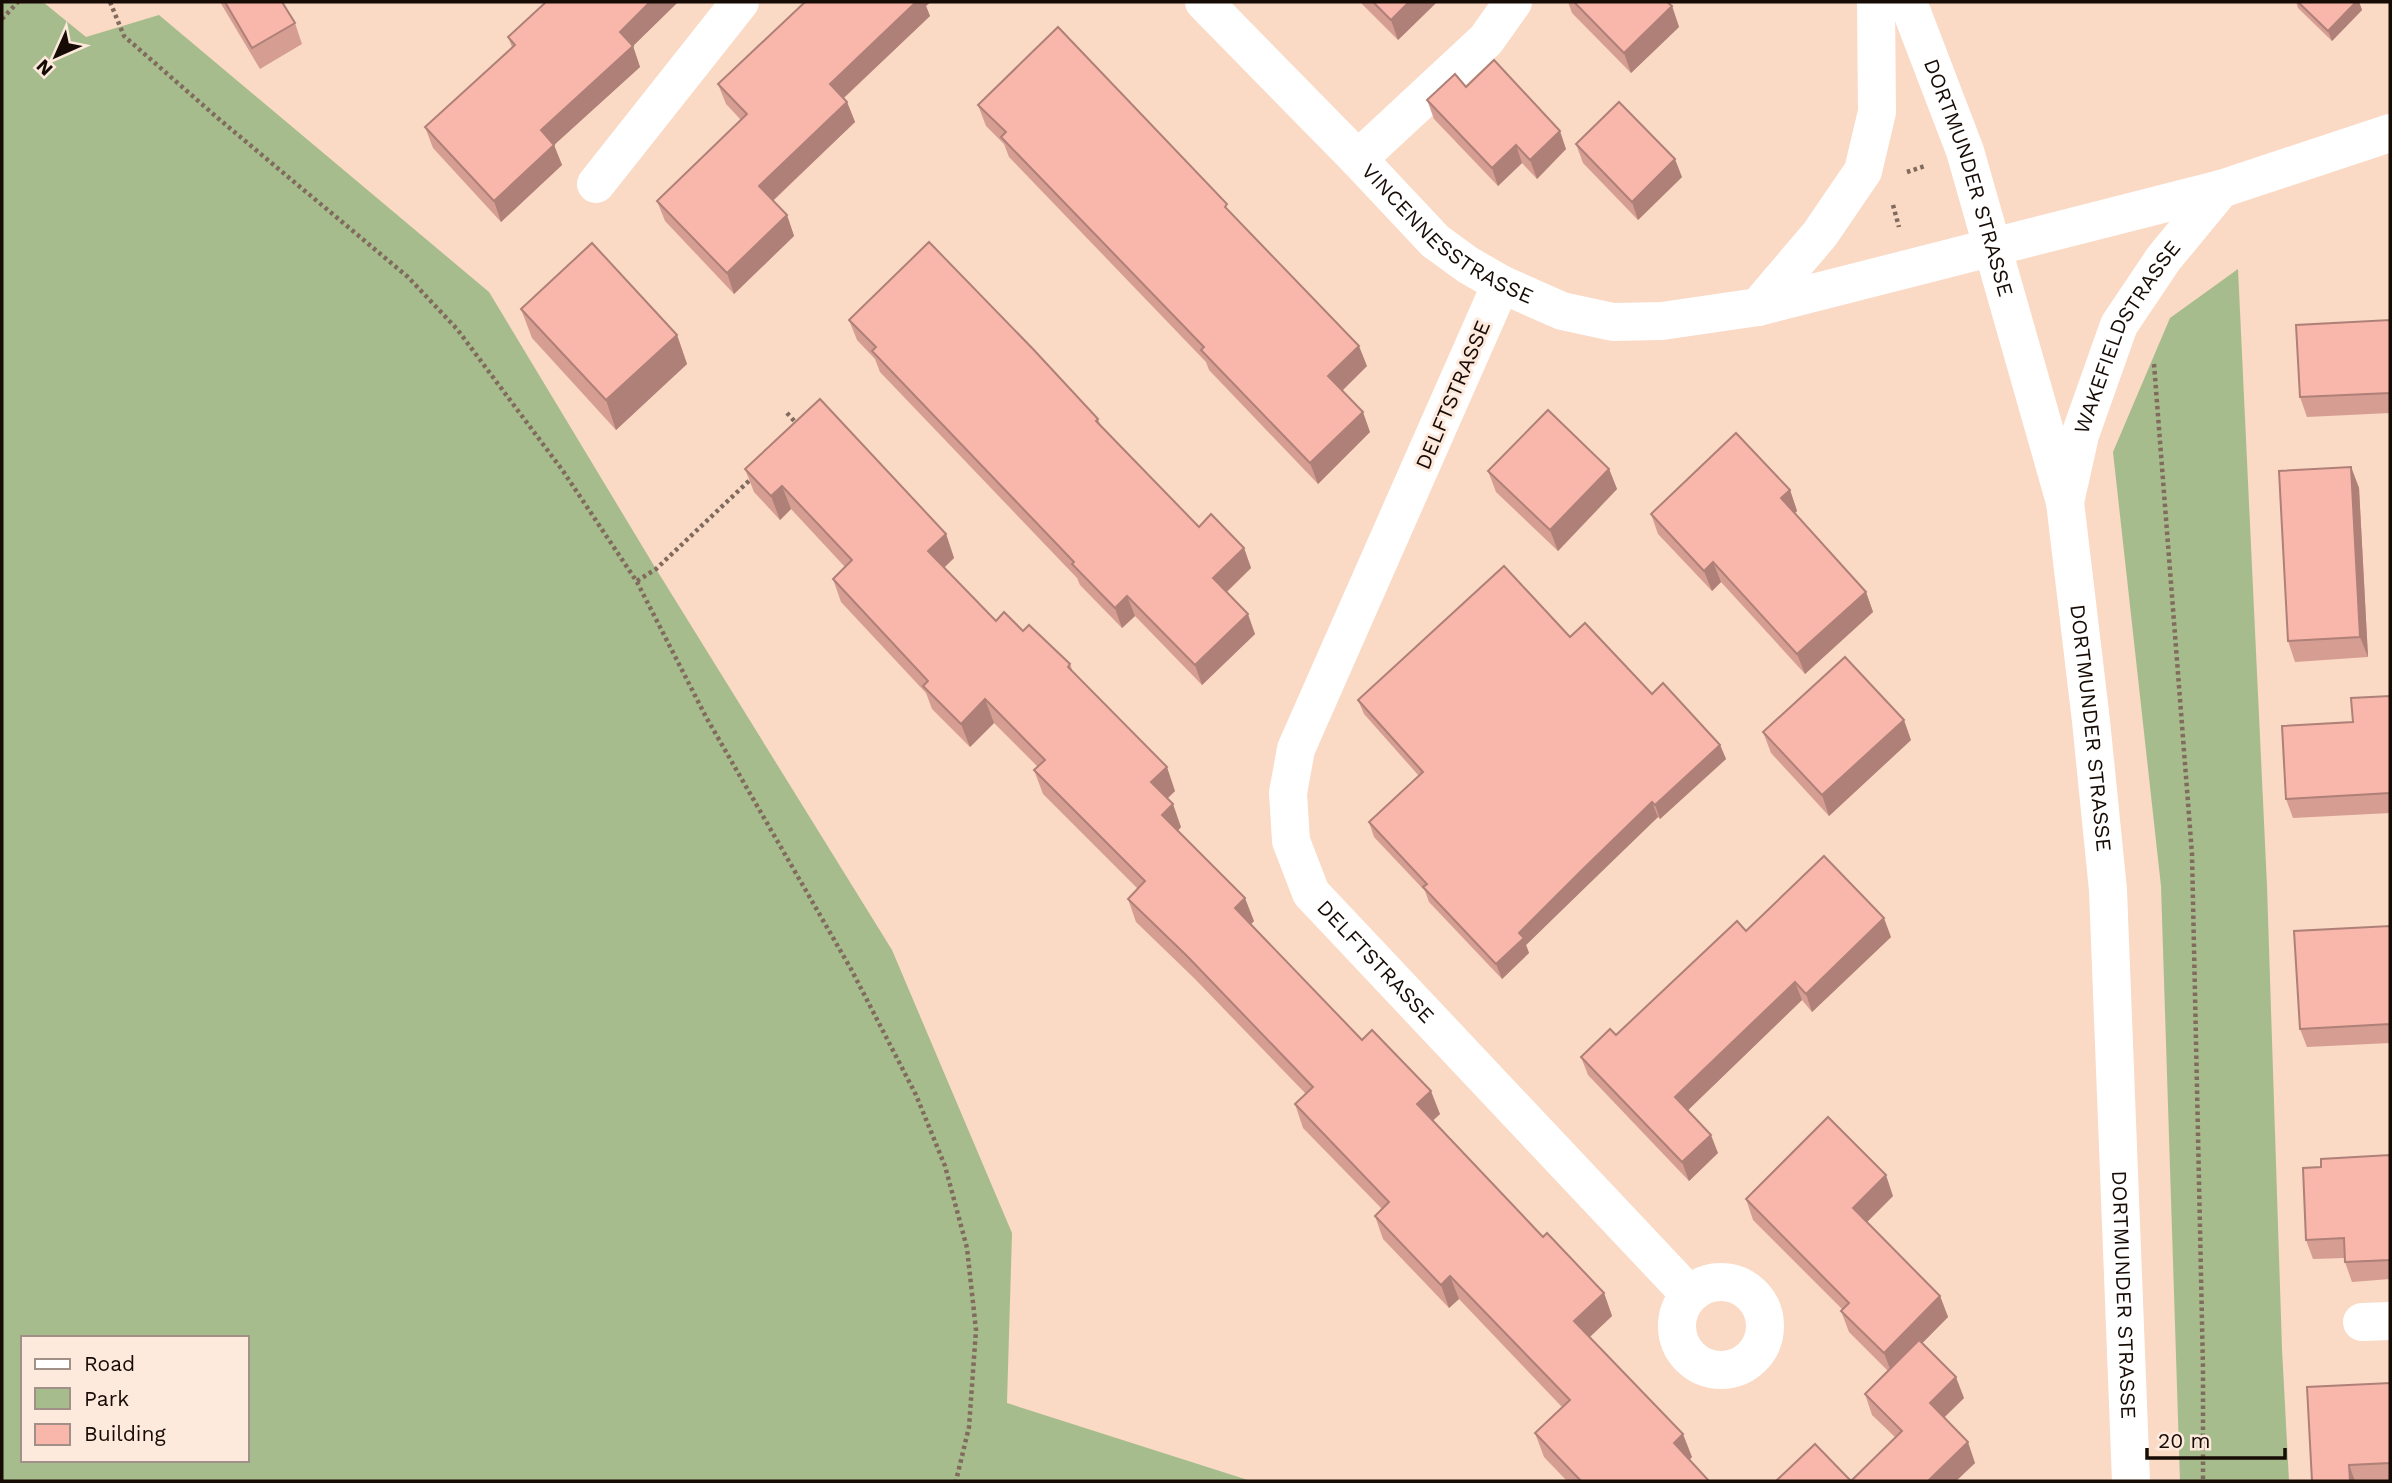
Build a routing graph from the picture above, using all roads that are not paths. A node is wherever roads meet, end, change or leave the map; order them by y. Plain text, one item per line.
1 (740, 2) edge
2 (1204, 2) edge
3 (1513, 2) edge
4 (1876, 2) edge
5 (1908, 2) edge
6 (2390, 133) edge
7 (1358, 159) junction
8 (596, 184) dead end
9 (2221, 189) junction
10 (1993, 246) junction
11 (1501, 284) junction
12 (1758, 307) junction
13 (2064, 502) junction
14 (1689, 1294) dead end
15 (2131, 1481) edge

1 - 8 street
2 - 7 street, VINCENNESSTRASSE
3 - 7 street
4 - 12 street
5 - 10 street, DORTMUNDER STRASSE
6 - 9 street
7 - 11 street, VINCENNESSTRASSE
9 - 10 street
9 - 13 street, WAKEFIELDSTRASSE
10 - 12 street, VINCENNESSTRASSE
10 - 13 street, DORTMUNDER STRASSE
11 - 12 street, VINCENNESSTRASSE
11 - 14 street, DELFTSTRASSE
13 - 15 street, DORTMUNDER STRASSE

